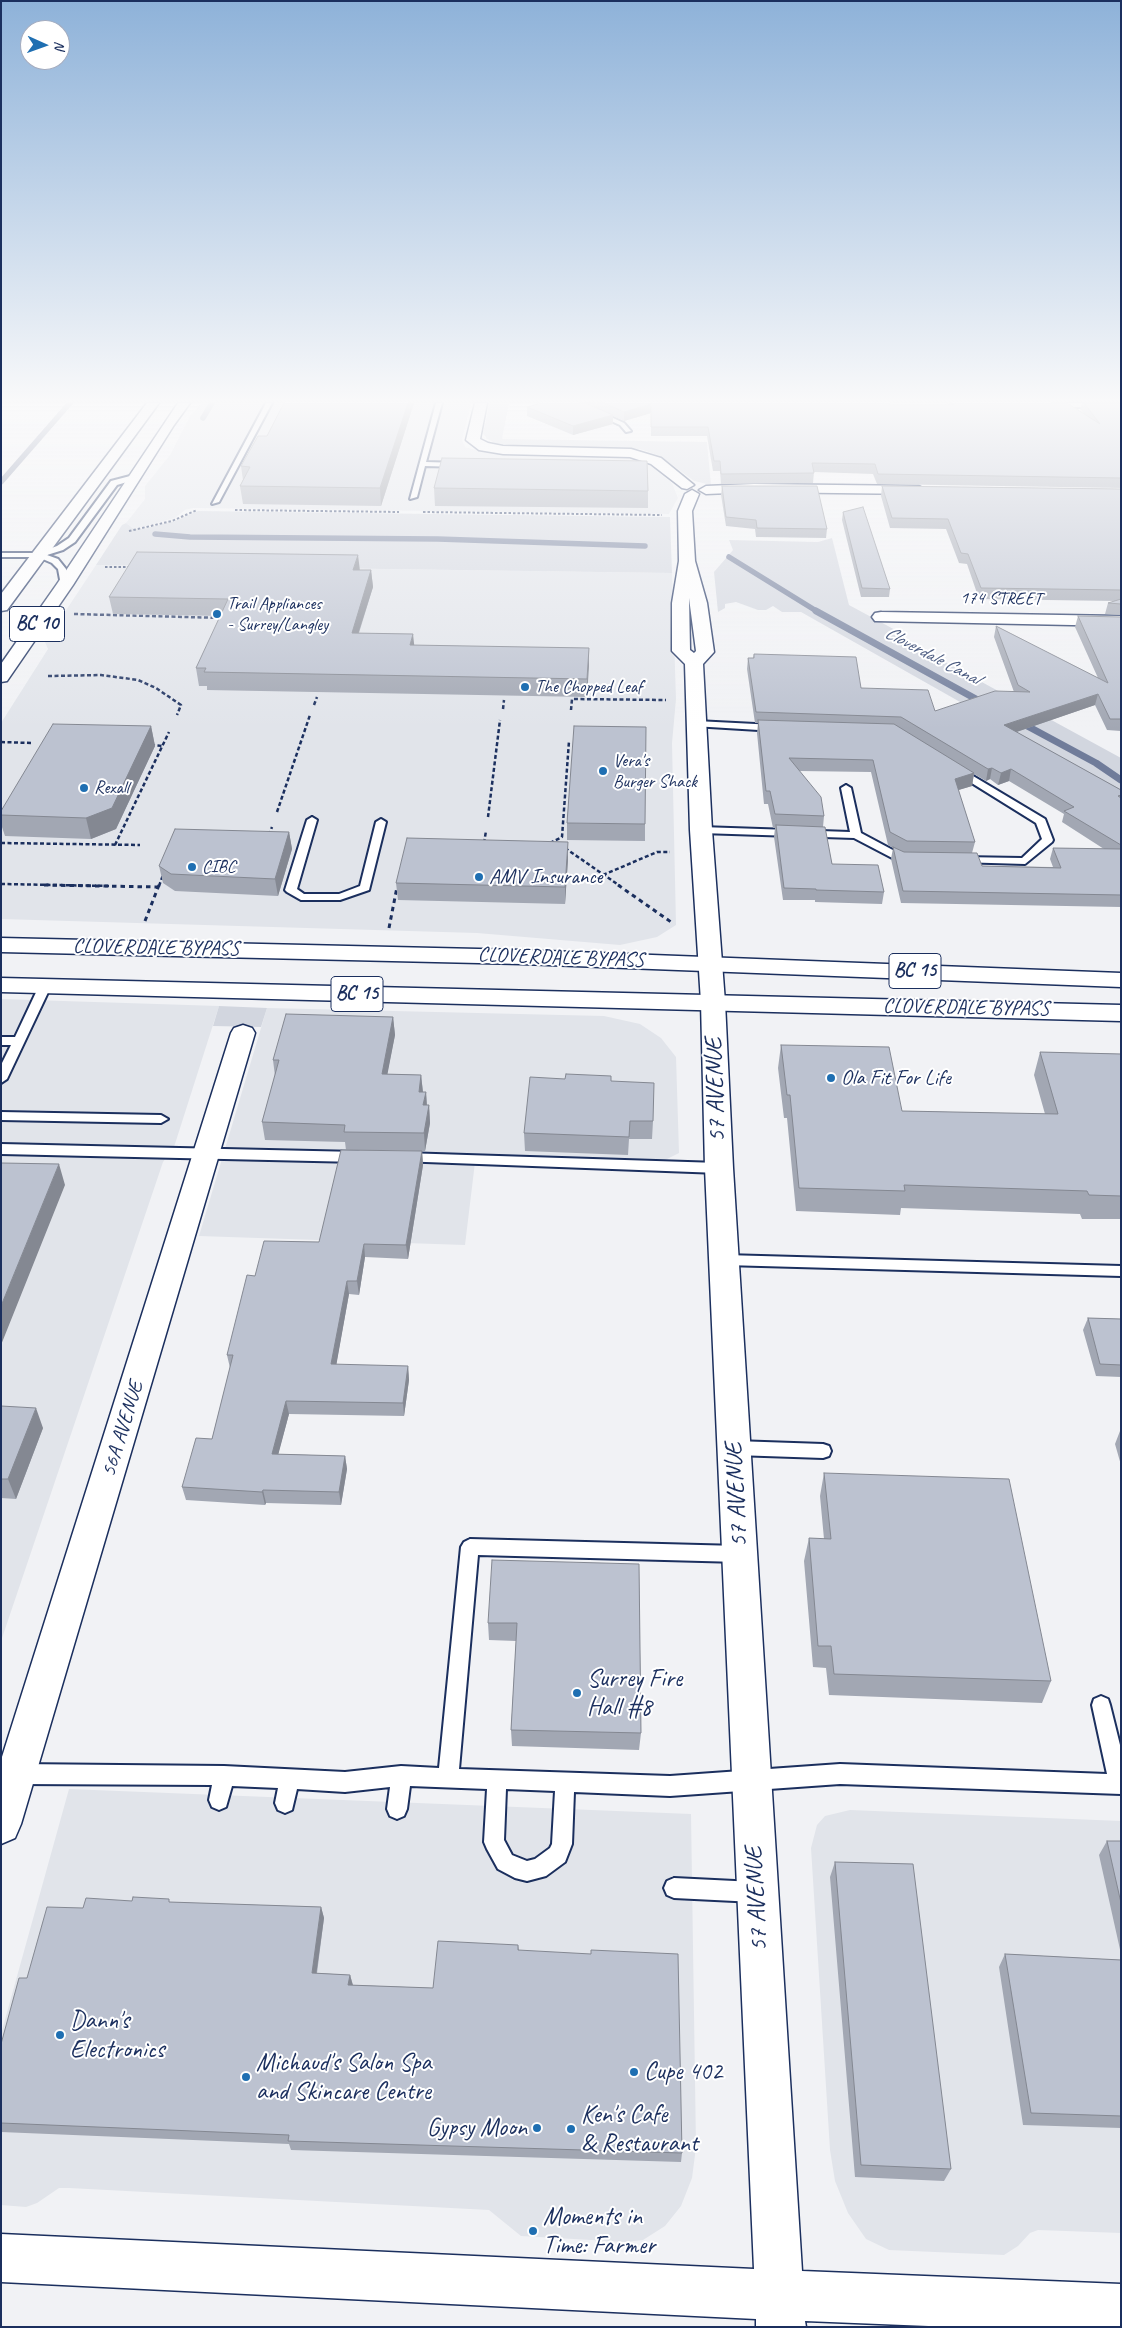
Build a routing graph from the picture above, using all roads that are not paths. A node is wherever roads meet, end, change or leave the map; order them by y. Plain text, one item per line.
1 (71, 512) edge
2 (93, 512) edge
3 (112, 512) edge
4 (685, 512) edge
5 (1, 555) edge
6 (39, 555) junction
7 (65, 585) junction
8 (1, 606) edge
9 (881, 617) dead end
10 (1121, 621) edge
11 (1, 677) edge
12 (696, 724) junction
13 (782, 729) edge
14 (952, 766) edge
15 (846, 788) dead end
16 (312, 820) dead end
17 (380, 822) dead end
18 (701, 830) junction
19 (856, 835) junction
20 (921, 859) edge
21 (949, 860) edge
22 (1, 945) edge
23 (710, 963) junction
24 (1121, 980) edge
25 (1, 985) edge
26 (44, 986) junction
27 (713, 1002) junction
28 (1121, 1013) edge
29 (243, 1033) dead end
30 (1, 1041) edge
31 (18, 1041) junction
32 (1, 1079) edge
33 (1, 1116) edge
34 (161, 1119) dead end
35 (1, 1149) edge
36 (207, 1153) junction
37 (370, 1157) edge
38 (390, 1157) edge
39 (719, 1168) junction
40 (725, 1260) junction
41 (1121, 1272) edge
42 (734, 1448) junction
43 (823, 1451) dead end
44 (740, 1554) junction
45 (1101, 1705) dead end
46 (9, 1773) edge
47 (224, 1776) junction
48 (401, 1776) junction
49 (448, 1778) junction
50 (289, 1779) junction
51 (497, 1780) junction
52 (752, 1781) junction
53 (565, 1782) junction
54 (1120, 1784) edge
55 (219, 1800) dead end
56 (285, 1803) dead end
57 (397, 1809) dead end
58 (1, 1824) edge
59 (674, 1888) dead end
60 (757, 1892) junction
61 (1, 2258) edge
62 (1121, 2309) edge
63 (780, 2311) edge

1 - 6 main road, BC 10
2 - 6 lane
3 - 7 main road, BC 10
4 - 12 main road, 57 AVENUE
5 - 6 lane
6 - 7 lane
6 - 8 main road, BC 10
7 - 11 main road, BC 10
9 - 10 main road, 174 STREET
12 - 13 lane
12 - 18 main road, 57 AVENUE
14 - 21 lane
15 - 19 lane
16 - 17 lane
18 - 19 lane
18 - 23 main road, 57 AVENUE
19 - 20 lane
22 - 23 main road, CLOVERDALE BYPASS / BC 15
23 - 24 main road, CLOVERDALE BYPASS / BC 15
23 - 27 main road, 57 AVENUE
25 - 26 main road, CLOVERDALE BYPASS / BC 15
26 - 27 main road, CLOVERDALE BYPASS / BC 15
26 - 31 lane
27 - 28 main road, CLOVERDALE BYPASS / BC 15
27 - 39 main road, 57 AVENUE
29 - 36 main road, 56A AVENUE
30 - 31 lane
31 - 32 lane
33 - 34 lane
35 - 36 lane
36 - 37 lane
36 - 46 main road, 56A AVENUE
38 - 39 lane
39 - 40 main road, 57 AVENUE
40 - 41 lane
40 - 42 main road, 57 AVENUE
42 - 43 lane
42 - 44 main road, 57 AVENUE
44 - 49 lane
44 - 52 main road, 57 AVENUE
45 - 54 lane
46 - 47 lane
46 - 58 main road, 56A AVENUE
47 - 50 lane
47 - 55 lane
48 - 49 lane
48 - 50 lane
48 - 57 lane
49 - 51 lane
50 - 56 lane
51 - 53 lane
51 - 53 lane
52 - 53 lane
52 - 54 lane
52 - 60 main road, 57 AVENUE
59 - 60 lane
60 - 63 main road, 57 AVENUE
61 - 63 main road
62 - 63 main road

